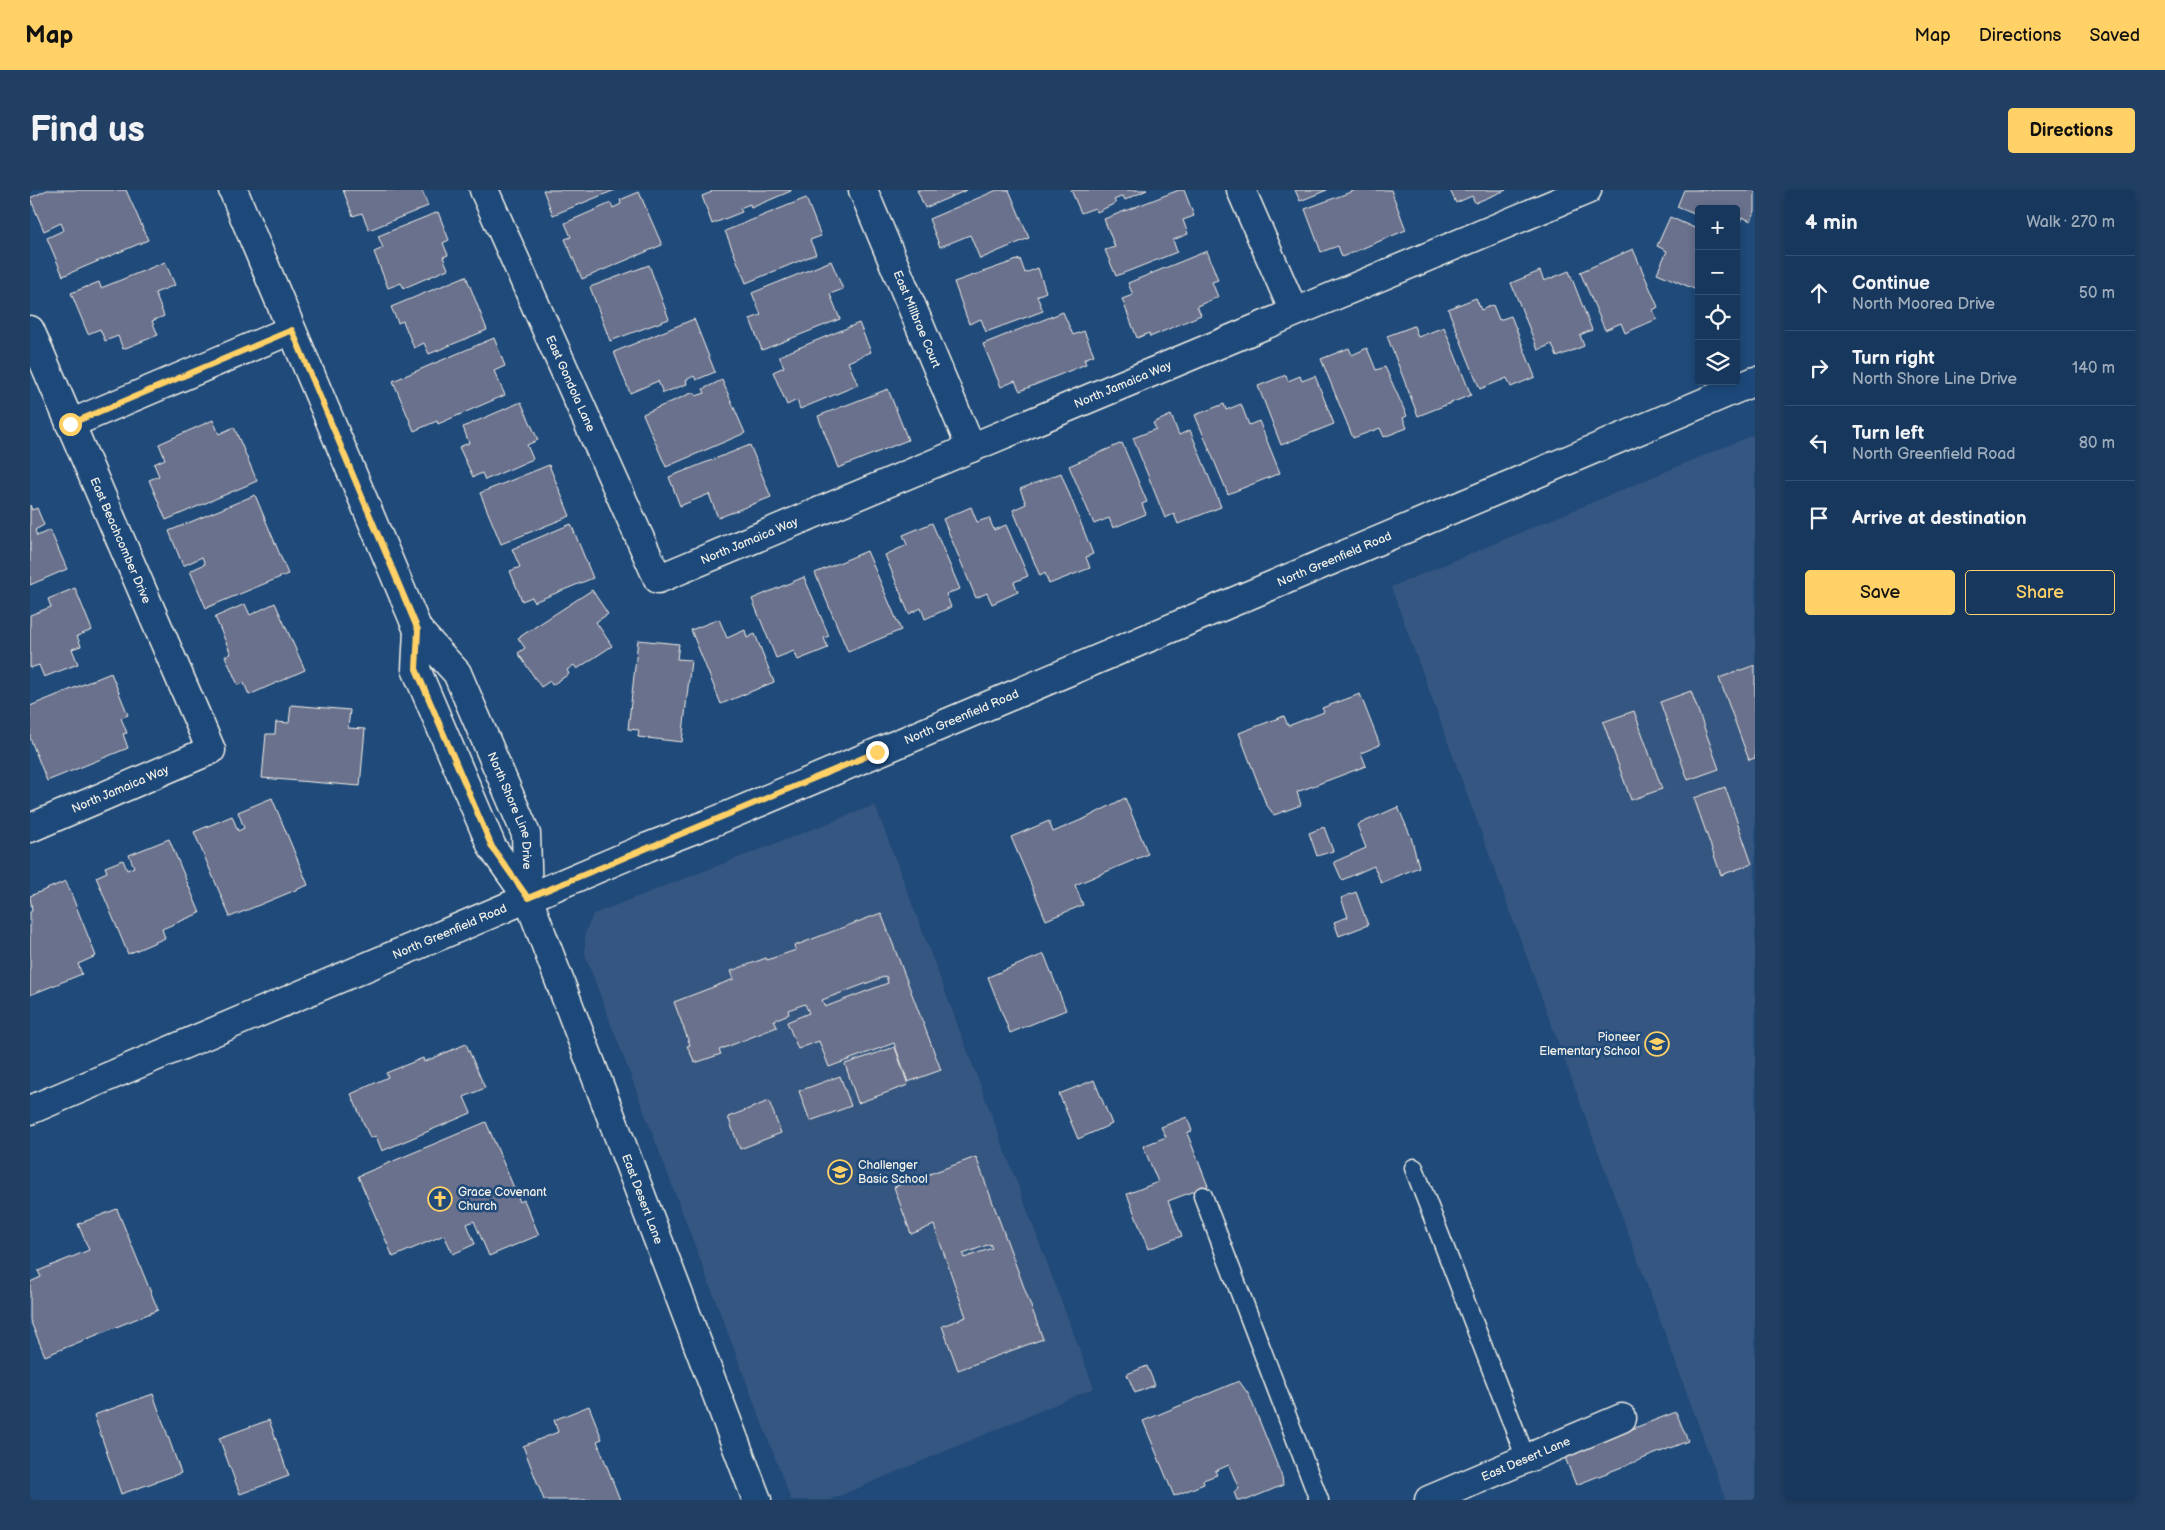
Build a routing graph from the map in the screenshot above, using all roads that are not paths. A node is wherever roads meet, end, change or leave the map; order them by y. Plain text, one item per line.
1 (233, 190) edge
2 (484, 190) edge
3 (863, 190) edge
4 (1241, 190) edge
5 (1587, 190) edge
6 (1294, 312) junction
7 (30, 330) edge
8 (292, 330) junction
9 (1755, 381) edge
10 (70, 424) junction
11 (971, 448) junction
12 (658, 579) joint
13 (418, 630) junction
14 (211, 750) joint
15 (30, 828) edge
16 (528, 898) junction
17 (30, 1110) edge
18 (1414, 1168) dead end
19 (1203, 1196) dead end
20 (1622, 1418) dead end
21 (1526, 1459) junction
22 (757, 1500) edge
23 (1319, 1500) edge
24 (1429, 1500) edge

1 - 8 street, North Shore Line Drive
2 - 12 street, East Gondola Lane
3 - 11 street, East Millbrae Court
4 - 6 street
5 - 6 street, North Jamaica Way
6 - 11 street, North Jamaica Way
7 - 10 street, East Beachcomber Drive
8 - 10 street
8 - 13 street, North Shore Line Drive
9 - 16 street, North Greenfield Road
10 - 14 street, East Beachcomber Drive
11 - 12 street, North Jamaica Way
13 - 16 street, North Shore Line Drive
13 - 16 street, North Shore Line Drive
14 - 15 street, North Jamaica Way
16 - 17 street, North Greenfield Road
16 - 22 street, East Desert Lane
18 - 21 lane
19 - 23 lane
20 - 21 street, East Desert Lane
21 - 24 street, East Desert Lane

